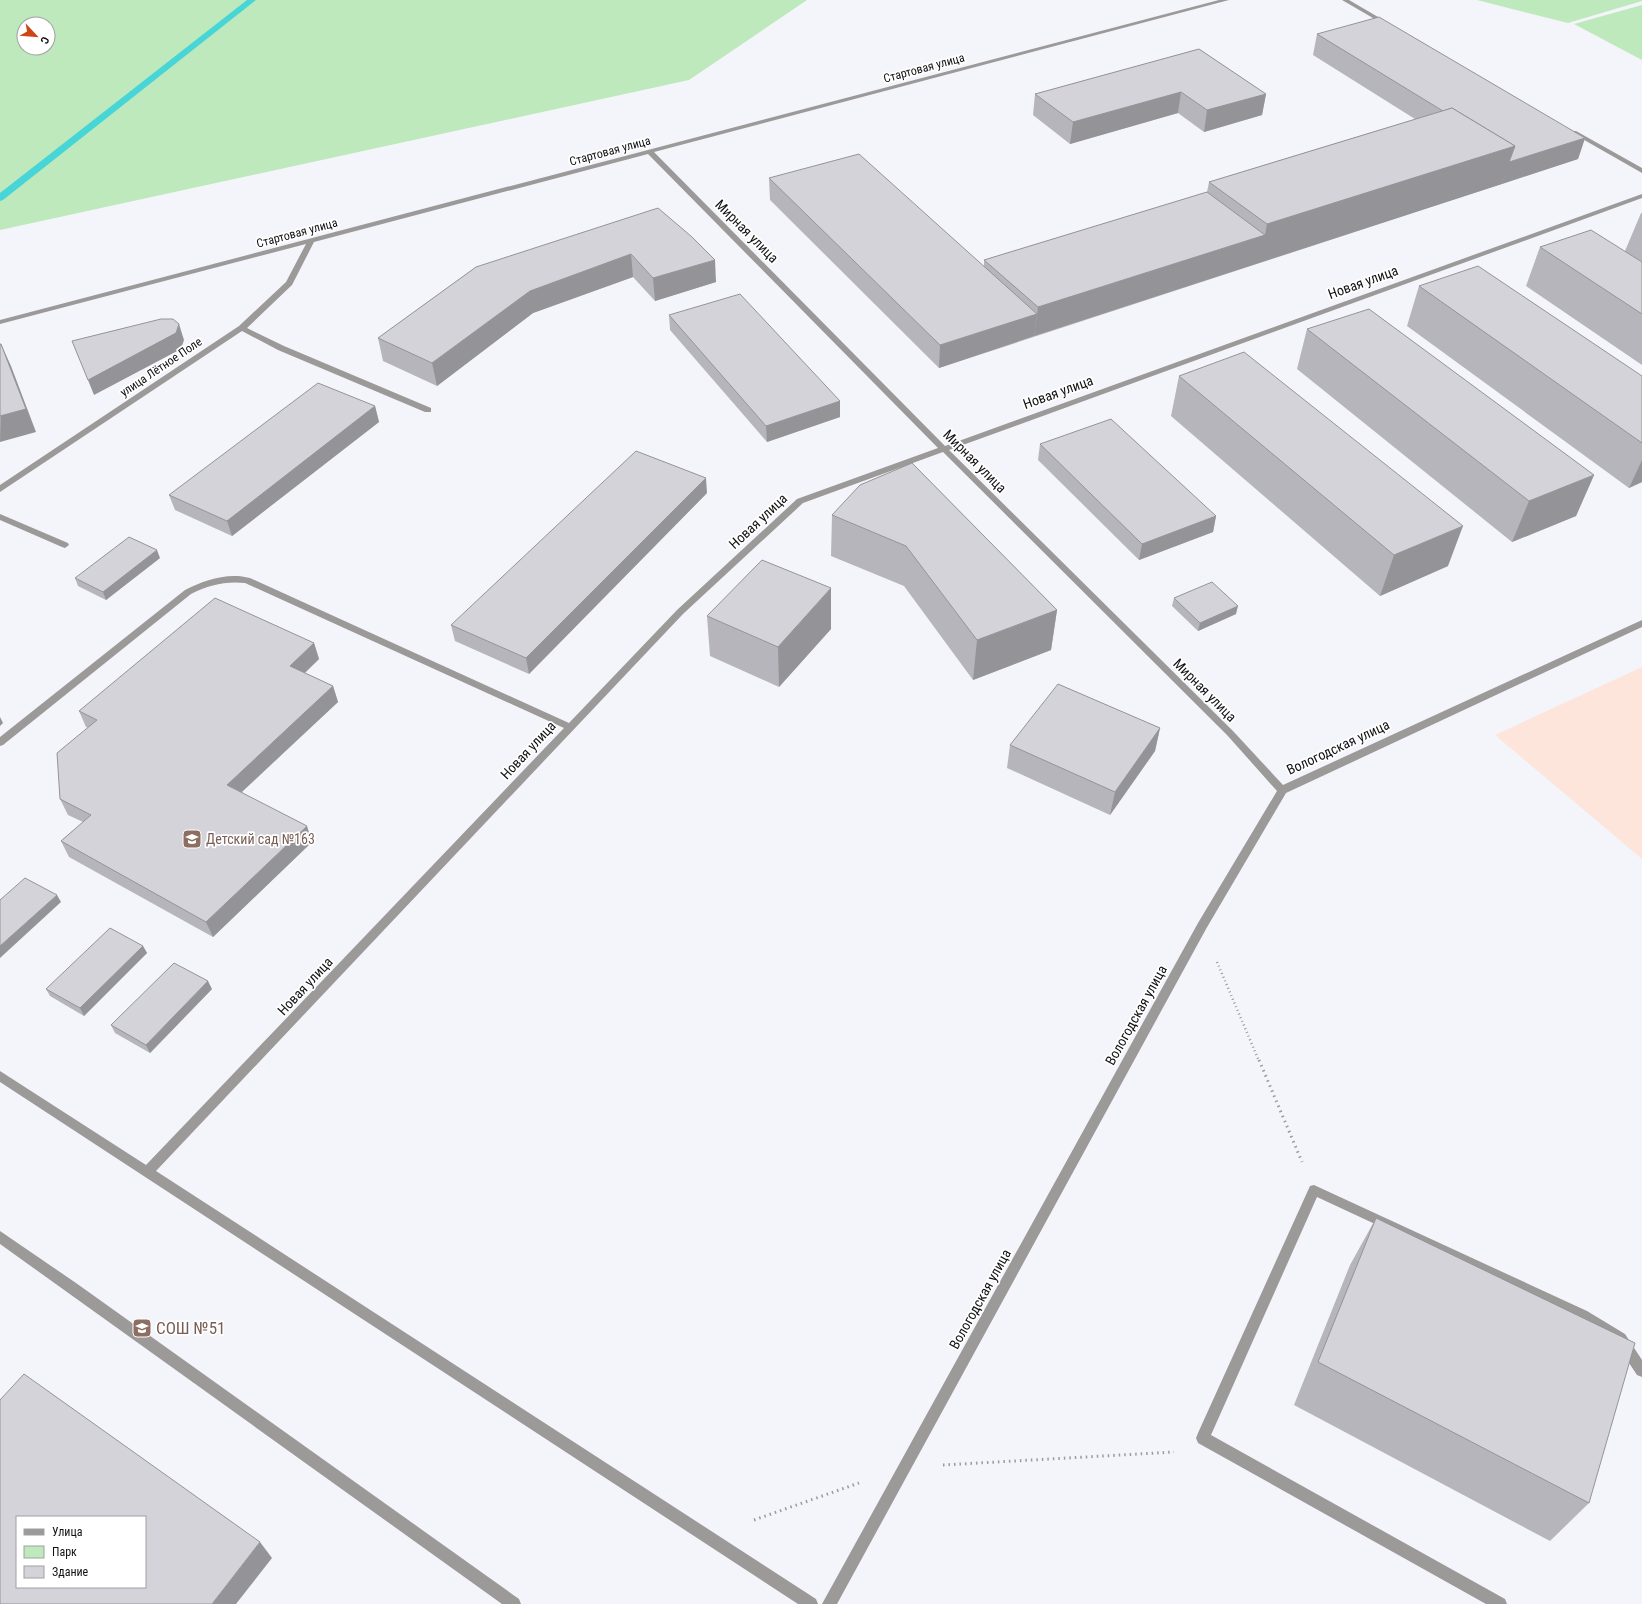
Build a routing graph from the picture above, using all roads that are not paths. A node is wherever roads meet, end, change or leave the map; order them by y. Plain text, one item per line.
1 (1226, 0) edge
2 (1345, 0) edge
3 (1394, 28) edge
4 (1566, 127) edge
5 (650, 152) junction
6 (1642, 170) edge
7 (1642, 196) edge
8 (311, 240) junction
9 (0, 322) edge
10 (242, 328) junction
11 (428, 410) dead end
12 (944, 449) junction
13 (0, 489) edge
14 (0, 517) edge
15 (65, 545) dead end
16 (1642, 623) edge
17 (570, 727) junction
18 (0, 742) edge
19 (1282, 790) junction
20 (0, 1076) edge
21 (147, 1172) junction
22 (0, 1238) edge
23 (1642, 1371) edge
24 (514, 1604) edge
25 (810, 1604) edge
26 (829, 1604) edge
27 (1500, 1604) edge

1 - 5 street, Стартовая улица
2 - 3 street
4 - 6 street
5 - 8 street, Стартовая улица
5 - 12 street, Мирная улица
7 - 12 street, Новая улица
8 - 9 street, Стартовая улица
8 - 10 street, улица Лётное Поле
10 - 11 street
10 - 13 street, улица Лётное Поле
12 - 17 street, Новая улица
12 - 19 street, Мирная улица
14 - 15 street
16 - 19 street, Вологодская улица
17 - 18 street
17 - 21 street, Новая улица
19 - 26 street, Вологодская улица
20 - 21 street
21 - 25 street
22 - 24 street
23 - 27 street

